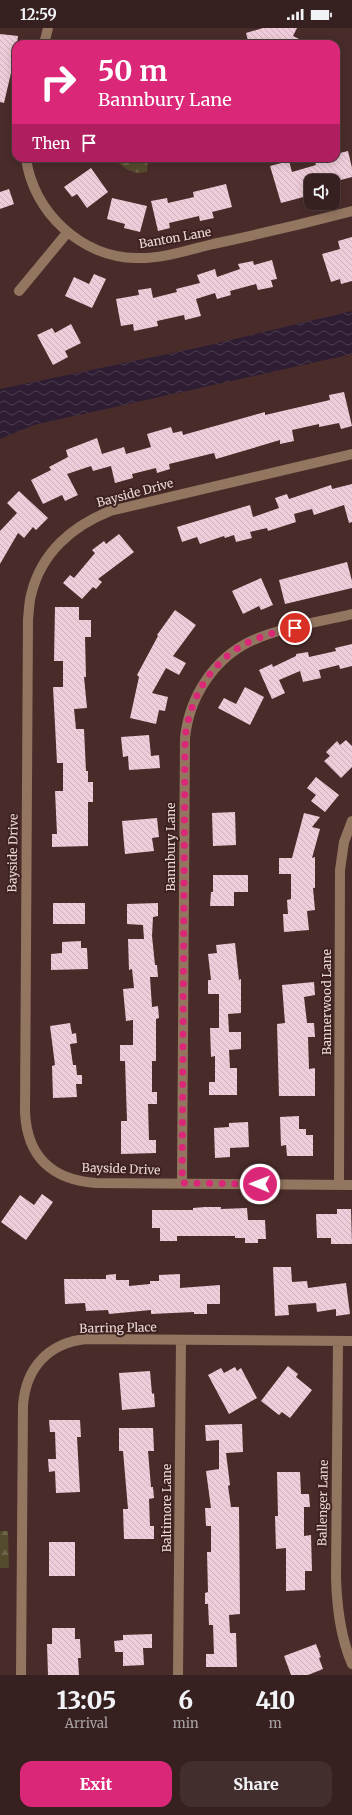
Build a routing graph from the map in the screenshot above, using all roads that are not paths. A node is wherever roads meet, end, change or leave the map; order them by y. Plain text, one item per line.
1 (48, 28) edge
2 (45, 40) edge
3 (27, 162) edge
4 (352, 212) edge
5 (67, 233) junction
6 (19, 291) dead end
7 (352, 454) edge
8 (352, 614) edge
9 (352, 821) edge
10 (182, 1183) junction
11 (339, 1184) junction
12 (352, 1185) edge
13 (181, 1340) junction
14 (338, 1341) junction
15 (352, 1341) edge
16 (352, 1664) edge
17 (21, 1675) edge
18 (178, 1675) edge

1 - 2 street
3 - 5 street, Banton Lane
4 - 5 street, Banton Lane
5 - 6 street
7 - 10 street, Bayside Drive
8 - 10 street, Bannbury Lane
9 - 11 street, Bannerwood Lane
10 - 11 street, Bayside Drive
11 - 12 street, Bayside Drive
13 - 14 street, Barring Place
13 - 17 street, Barring Place
13 - 18 street, Baltimore Lane
14 - 15 street, Barring Place
14 - 16 street, Ballenger Lane

